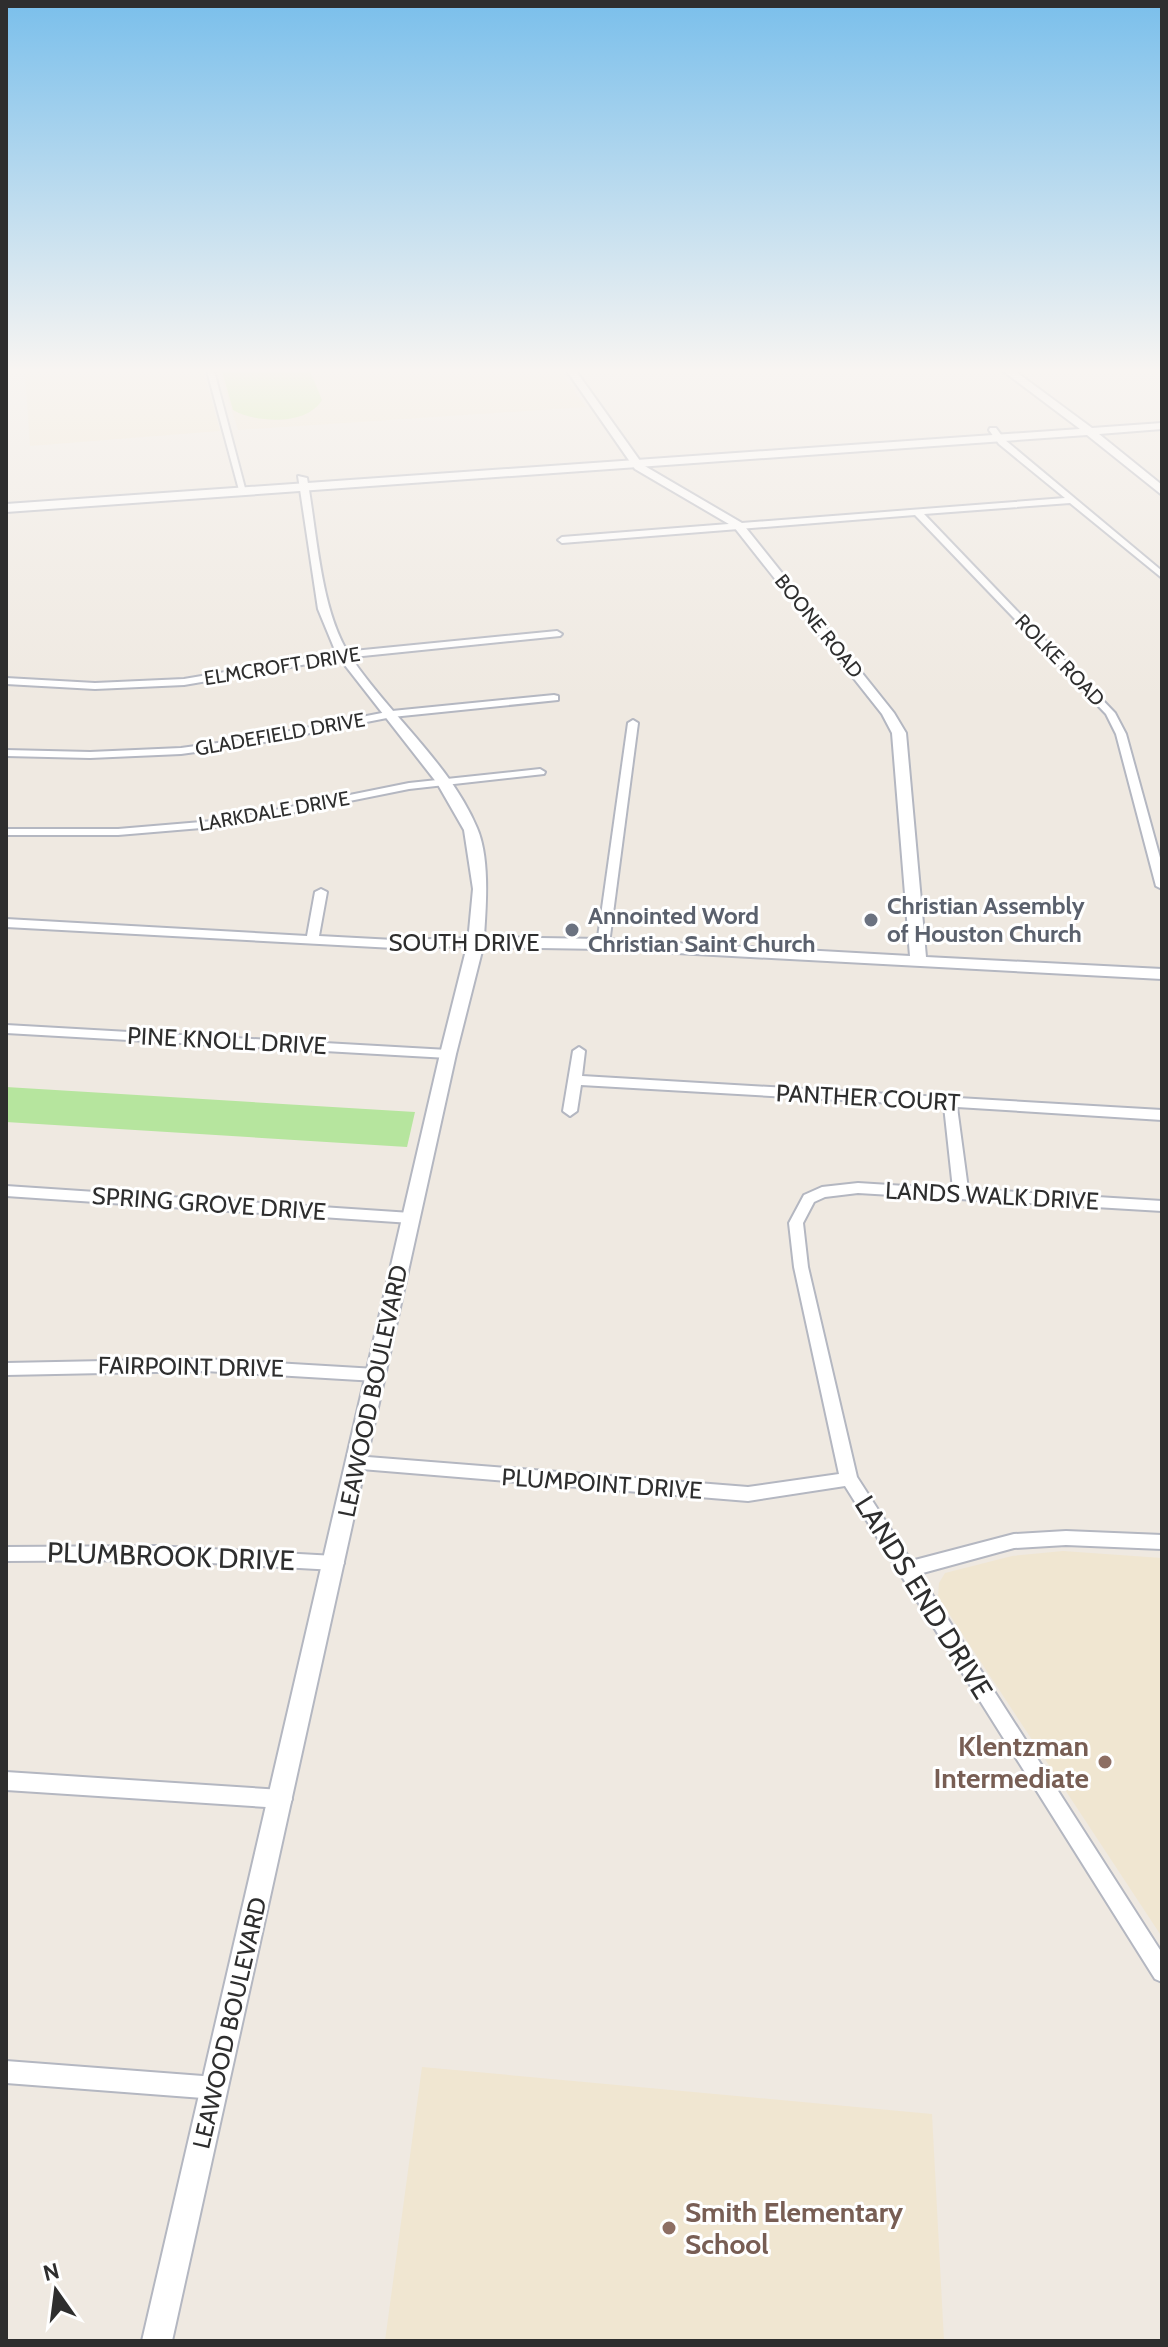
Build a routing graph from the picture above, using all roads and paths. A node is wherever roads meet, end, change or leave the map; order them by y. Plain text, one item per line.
1 (241, 481) edge
2 (324, 481) edge
3 (667, 481) edge
4 (1050, 481) edge
5 (303, 482) junction
6 (243, 486) junction
7 (83, 498) junction
8 (6, 500) edge
9 (1073, 500) junction
10 (6, 508) edge
11 (917, 512) junction
12 (738, 525) junction
13 (562, 540) dead end
14 (1162, 575) edge
15 (557, 634) dead end
16 (343, 655) junction
17 (6, 681) edge
18 (554, 698) dead end
19 (392, 714) junction
20 (633, 723) dead end
21 (6, 753) edge
22 (540, 772) dead end
23 (443, 782) junction
24 (6, 832) edge
25 (1162, 886) edge
26 (321, 892) dead end
27 (6, 923) edge
28 (312, 939) junction
29 (476, 942) junction
30 (603, 944) junction
31 (918, 960) junction
32 (1162, 974) edge
33 (6, 1029) edge
34 (579, 1051) dead end
35 (448, 1054) junction
36 (575, 1080) junction
37 (950, 1103) junction
38 (570, 1111) dead end
39 (1162, 1115) edge
40 (6, 1191) edge
41 (822, 1192) joint
42 (961, 1194) junction
43 (1162, 1206) edge
44 (411, 1218) junction
45 (6, 1369) edge
46 (376, 1375) junction
47 (355, 1463) junction
48 (849, 1479) junction
49 (1162, 1542) edge
50 (6, 1554) edge
51 (335, 1563) junction
52 (906, 1570) junction
53 (6, 1781) edge
54 (282, 1799) junction
55 (1162, 1972) edge
56 (6, 2072) edge
57 (216, 2088) junction
58 (157, 2341) edge

1 - 6 street
2 - 5 main road
3 - 12 street, BOONE ROAD
4 - 9 street
5 - 6 main road
5 - 16 street, LEAWOOD BOULEVARD
6 - 7 main road
7 - 8 main road
7 - 10 main road
9 - 11 street
9 - 14 street
11 - 12 street
11 - 25 street, ROLKE ROAD
12 - 13 street
12 - 31 street, BOONE ROAD
15 - 16 street, ELMCROFT DRIVE
16 - 17 street, ELMCROFT DRIVE
16 - 19 street, LEAWOOD BOULEVARD
18 - 19 street, GLADEFIELD DRIVE
19 - 21 street, GLADEFIELD DRIVE
19 - 23 street, LEAWOOD BOULEVARD
20 - 30 street
22 - 23 street, LARKDALE DRIVE
23 - 24 street, LARKDALE DRIVE
23 - 29 street, LEAWOOD BOULEVARD
26 - 28 street
27 - 28 street, SOUTH DRIVE
28 - 29 street, SOUTH DRIVE
29 - 30 street, SOUTH DRIVE
29 - 35 street, LEAWOOD BOULEVARD
30 - 31 street, SOUTH DRIVE
31 - 32 street, SOUTH DRIVE
33 - 35 street, PINE KNOLL DRIVE
34 - 36 street
35 - 44 street, LEAWOOD BOULEVARD
36 - 37 street, PANTHER COURT
36 - 38 street
37 - 39 street, PANTHER COURT
37 - 42 street
40 - 44 street, SPRING GROVE DRIVE
41 - 42 street, LANDS WALK DRIVE
41 - 48 street, LANDS END DRIVE
42 - 43 street, LANDS WALK DRIVE
44 - 46 street, LEAWOOD BOULEVARD
45 - 46 street, FAIRPOINT DRIVE
46 - 47 street, LEAWOOD BOULEVARD
47 - 48 street, PLUMPOINT DRIVE
47 - 51 street, LEAWOOD BOULEVARD
48 - 52 street, LANDS END DRIVE
49 - 52 street
50 - 51 street, PLUMBROOK DRIVE
51 - 54 street, LEAWOOD BOULEVARD
52 - 55 street, LANDS END DRIVE
53 - 54 street
54 - 57 street, LEAWOOD BOULEVARD
56 - 57 street
57 - 58 street, LEAWOOD BOULEVARD

